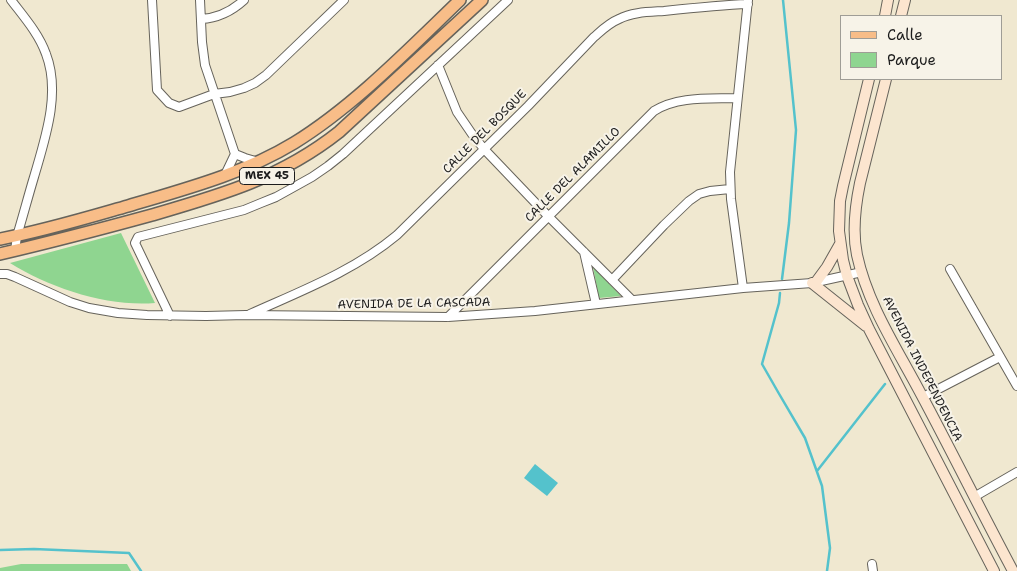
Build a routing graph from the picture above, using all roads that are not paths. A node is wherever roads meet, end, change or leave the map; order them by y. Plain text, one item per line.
1 (11, 0) edge
2 (152, 0) edge
3 (200, 0) edge
4 (244, 0) edge
5 (344, 0) edge
6 (460, 0) edge
7 (482, 0) edge
8 (508, 0) edge
9 (888, 0) edge
10 (905, 0) edge
11 (748, 2) edge
12 (707, 3) edge
13 (884, 15) edge
14 (901, 15) edge
15 (201, 19) junction
16 (438, 65) junction
17 (869, 80) edge
18 (886, 80) edge
19 (214, 94) junction
20 (737, 98) junction
21 (484, 149) junction
22 (235, 154) junction
23 (260, 162) junction
24 (224, 177) junction
25 (730, 189) junction
26 (548, 216) junction
27 (17, 236) junction
28 (0, 239) edge
29 (840, 244) junction
30 (15, 251) junction
31 (584, 252) junction
32 (0, 254) edge
33 (950, 269) dead end
34 (862, 272) junction
35 (0, 274) edge
36 (847, 276) junction
37 (612, 280) junction
38 (814, 283) junction
39 (743, 288) junction
40 (632, 300) junction
41 (596, 304) junction
42 (246, 315) junction
43 (170, 316) junction
44 (448, 317) junction
45 (869, 329) junction
46 (1000, 357) junction
47 (1017, 386) edge
48 (923, 396) junction
49 (1017, 472) edge
50 (974, 497) junction
51 (994, 571) edge
52 (1013, 571) edge

1 - 27 street
2 - 19 street
3 - 15 street
4 - 15 street
5 - 19 street
6 - 23 main road, MEX 45
7 - 30 main road, MEX 45
8 - 16 street
9 - 13 main road
10 - 14 main road
11 - 12 street, CALLE DEL BOSQUE
11 - 20 street
12 - 21 street, CALLE DEL BOSQUE
15 - 19 street
16 - 21 street
16 - 43 street
17 - 29 main road
18 - 34 main road, AVENIDA INDEPENDENCIA
19 - 22 street
20 - 25 street
20 - 26 street, CALLE DEL ALAMILLO
21 - 26 street
21 - 42 street, CALLE DEL BOSQUE
22 - 23 street
22 - 24 street
23 - 24 main road, MEX 45
24 - 27 main road, MEX 45
25 - 37 street
25 - 39 street
26 - 31 street
26 - 44 street, CALLE DEL ALAMILLO
27 - 28 main road, MEX 45
27 - 30 street
29 - 36 main road
29 - 38 main road
30 - 32 main road, MEX 45
31 - 37 street
31 - 41 street
33 - 46 street
34 - 36 street, AVENIDA DE LA CASCADA
34 - 48 main road, AVENIDA INDEPENDENCIA
35 - 43 street, AVENIDA DE LA CASCADA
36 - 38 street, AVENIDA DE LA CASCADA
36 - 45 main road
37 - 40 street
38 - 39 street, AVENIDA DE LA CASCADA
38 - 45 main road
39 - 40 street, AVENIDA DE LA CASCADA
40 - 41 street, AVENIDA DE LA CASCADA
41 - 44 street, AVENIDA DE LA CASCADA
42 - 43 street, AVENIDA DE LA CASCADA
42 - 44 street, AVENIDA DE LA CASCADA
45 - 51 main road
46 - 47 street
46 - 48 street
48 - 50 main road, AVENIDA INDEPENDENCIA
49 - 50 street
50 - 52 main road, AVENIDA INDEPENDENCIA

